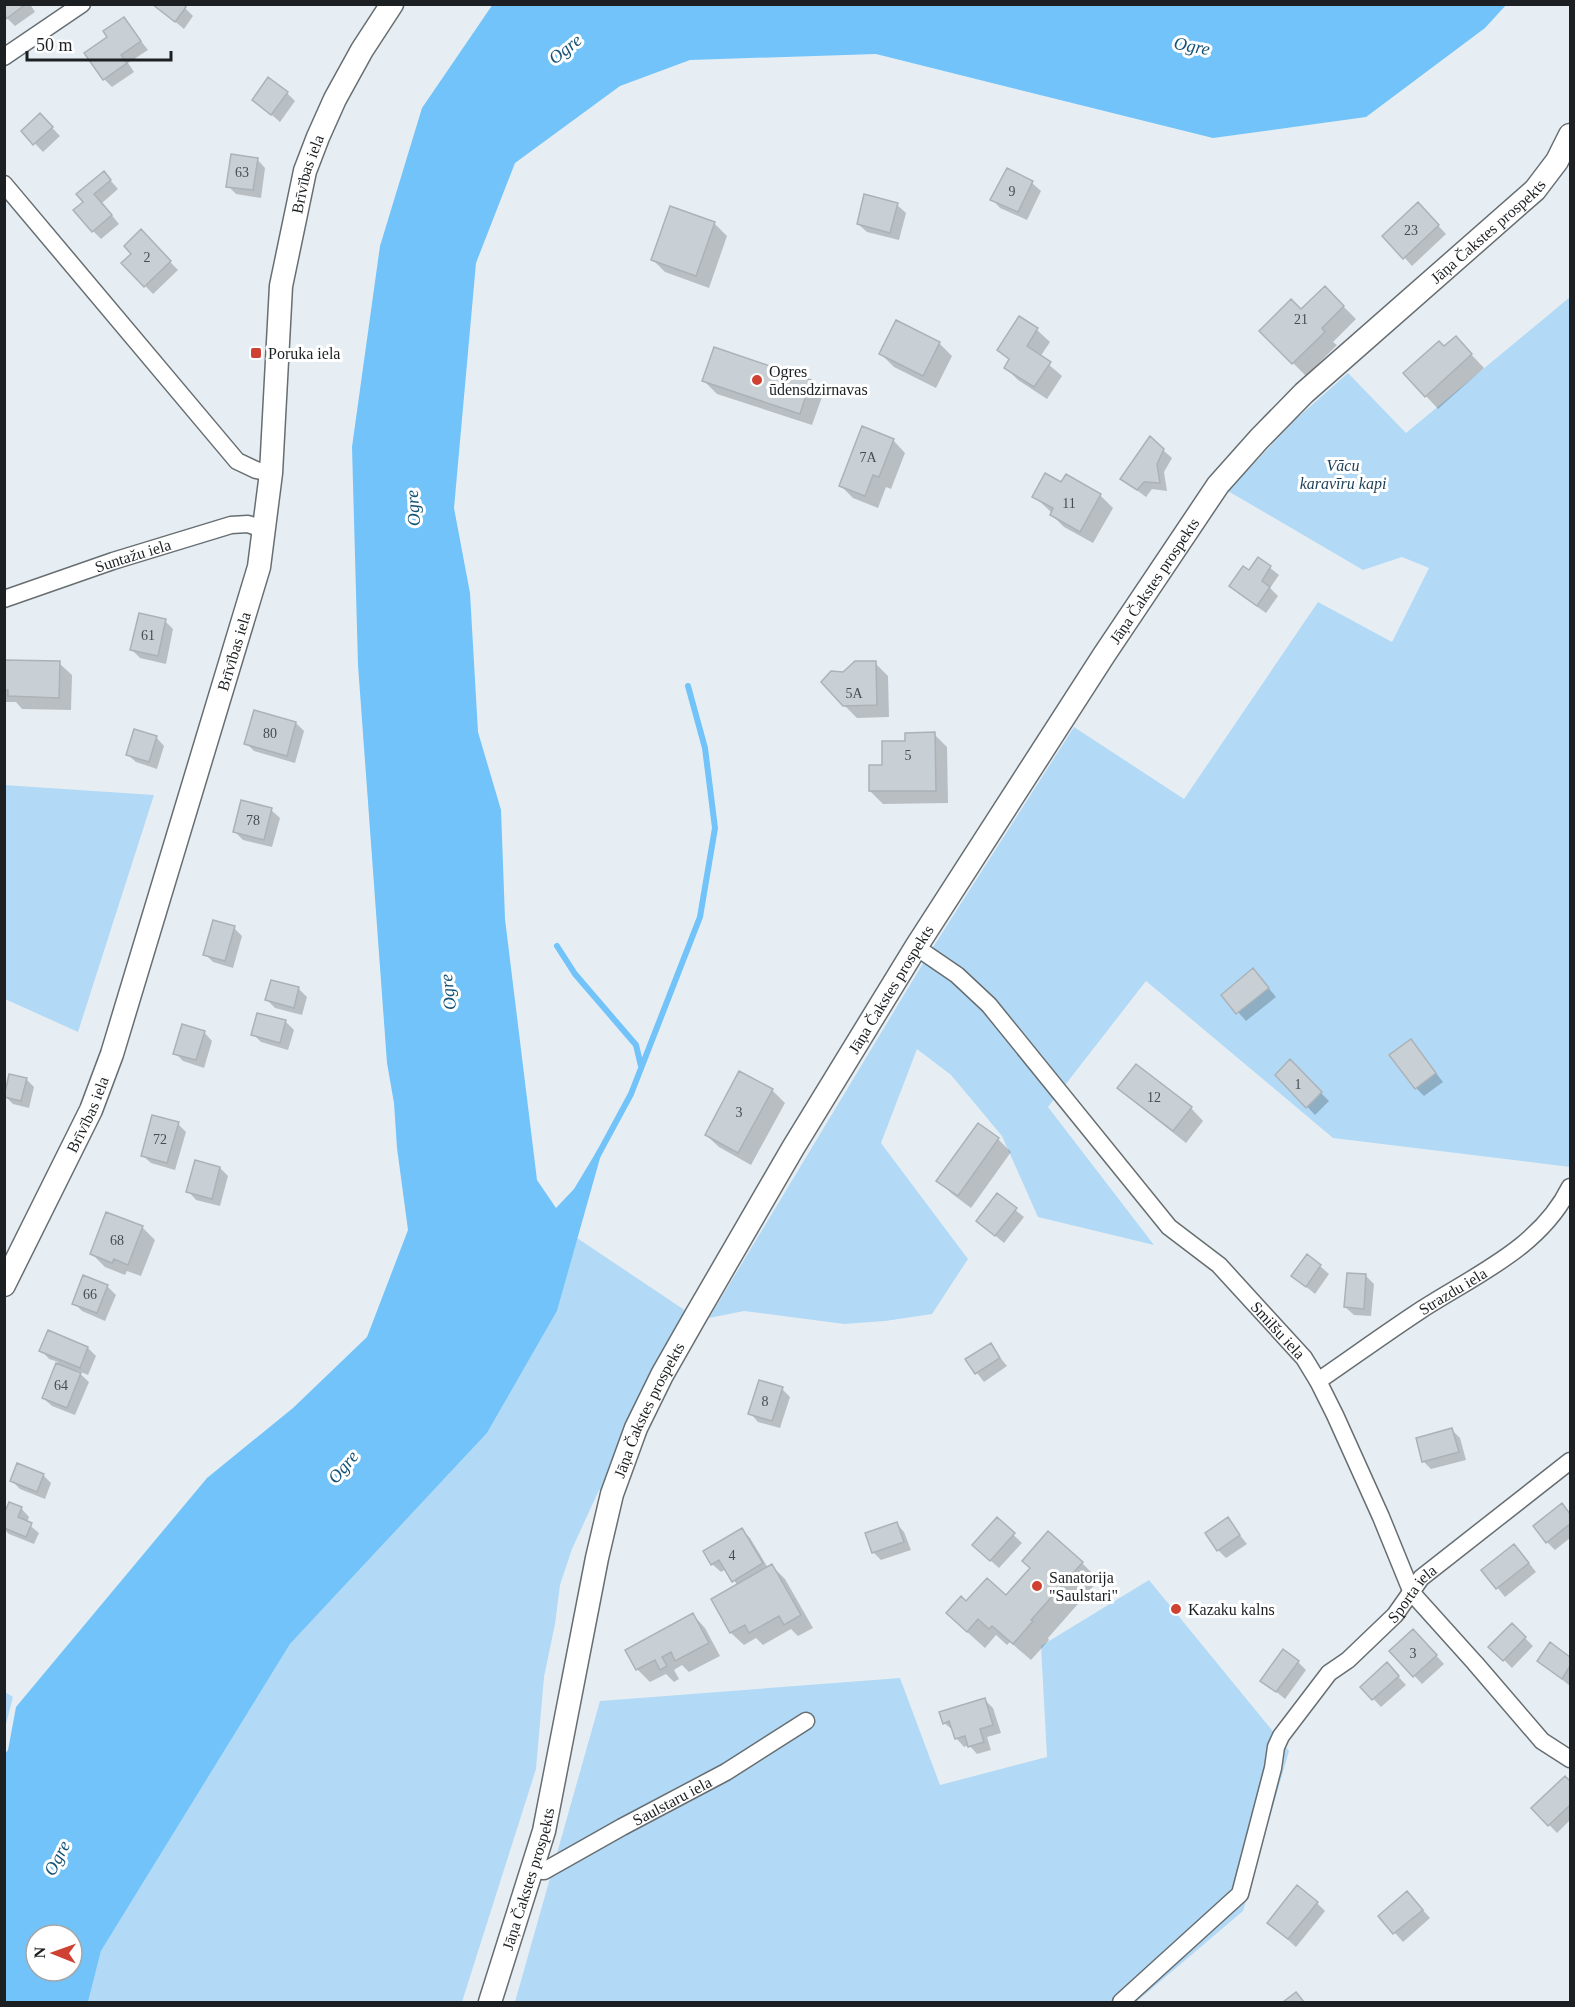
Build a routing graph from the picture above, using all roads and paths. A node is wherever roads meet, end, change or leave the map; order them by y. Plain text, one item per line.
1 (82, 4) edge
2 (392, 4) edge
3 (4, 57) edge
4 (1570, 135) edge
5 (4, 184) edge
6 (271, 473) junction
7 (265, 530) junction
8 (4, 599) edge
9 (916, 947) junction
10 (1570, 1187) edge
11 (4, 1286) edge
12 (1318, 1381) junction
13 (1570, 1461) edge
14 (1412, 1593) junction
15 (807, 1721) dead end
16 (1570, 1759) edge
17 (532, 1870) junction
18 (490, 2002) edge
19 (1121, 2002) edge

1 - 3 street
2 - 6 street, Brīvības iela
4 - 9 street, Jāņa Čakstes prospekts
5 - 6 street
6 - 7 street, Brīvības iela
7 - 8 street, Suntažu iela
7 - 11 street, Brīvības iela
9 - 12 street, Smilšu iela
9 - 17 street, Jāņa Čakstes prospekts
10 - 12 street, Strazdu iela
12 - 14 street, Smilšu iela
13 - 14 street, Sporta iela
14 - 16 street, Smilšu iela
14 - 19 street, Sporta iela
15 - 17 street, Saulstaru iela
17 - 18 street, Jāņa Čakstes prospekts

